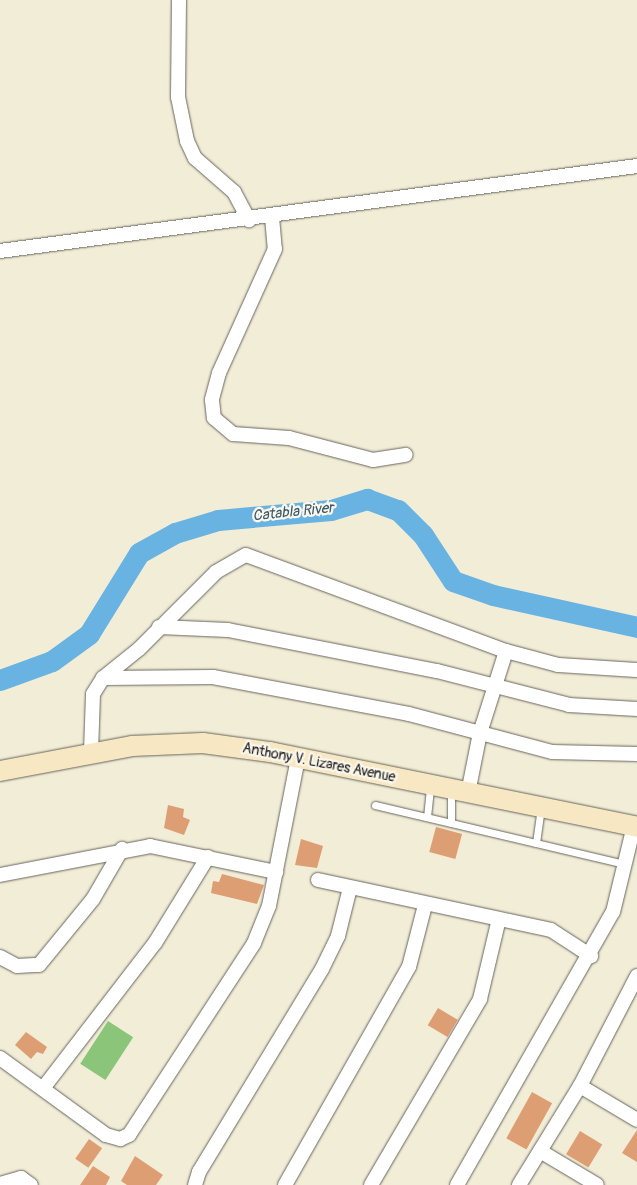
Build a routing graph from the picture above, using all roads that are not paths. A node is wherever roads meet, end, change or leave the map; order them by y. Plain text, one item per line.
1 (179, 0) edge
2 (637, 166) edge
3 (272, 217) junction
4 (249, 220) junction
5 (0, 251) edge
6 (406, 455) dead end
7 (159, 627) junction
8 (506, 651) junction
9 (637, 670) edge
10 (103, 678) junction
11 (493, 688) junction
12 (637, 709) edge
13 (480, 734) junction
14 (91, 752) junction
15 (637, 754) edge
16 (298, 758) junction
17 (0, 772) edge
18 (430, 785) junction
19 (460, 791) junction
20 (375, 805) dead end
21 (541, 808) junction
22 (427, 817) junction
23 (451, 823) junction
24 (636, 826) edge
25 (536, 842) junction
26 (122, 849) junction
27 (208, 857) junction
28 (625, 864) junction
29 (276, 872) junction
30 (0, 875) edge
31 (318, 880) dead end
32 (350, 888) junction
33 (425, 906) junction
34 (498, 922) junction
35 (591, 956) junction
36 (0, 957) edge
37 (637, 976) edge
38 (0, 1058) edge
39 (580, 1086) junction
40 (44, 1087) junction
41 (637, 1120) edge
42 (540, 1150) junction
43 (0, 1184) edge
44 (31, 1185) edge
45 (195, 1185) edge
46 (285, 1185) edge
47 (371, 1185) edge
48 (457, 1185) edge
49 (519, 1185) edge
50 (597, 1185) edge

1 - 4 street
2 - 3 street
3 - 4 street
3 - 6 street
4 - 5 street
7 - 8 street
7 - 10 street
7 - 11 street
8 - 9 street
8 - 11 street
10 - 13 street
10 - 14 street
11 - 12 street
11 - 13 street
13 - 15 street
13 - 19 street
14 - 16 main road, Anthony V. Lizares Avenue
14 - 17 main road, Anthony V. Lizares Avenue
16 - 18 main road, Anthony V. Lizares Avenue
16 - 29 street
18 - 19 main road, Anthony V. Lizares Avenue
18 - 22 lane
19 - 21 main road, Anthony V. Lizares Avenue
19 - 23 lane
20 - 22 lane
21 - 24 main road, Anthony V. Lizares Avenue
21 - 25 lane
22 - 23 lane
23 - 25 lane
24 - 28 street
25 - 28 lane
26 - 27 street
26 - 30 street
26 - 36 street
27 - 29 street
27 - 40 street
28 - 35 street
29 - 40 street
31 - 32 street
32 - 33 street
32 - 45 street
33 - 34 street
33 - 46 street
34 - 35 street
34 - 47 street
35 - 48 street
37 - 39 street
38 - 40 street
39 - 41 street
39 - 42 street
42 - 49 street
42 - 50 street
43 - 44 street

